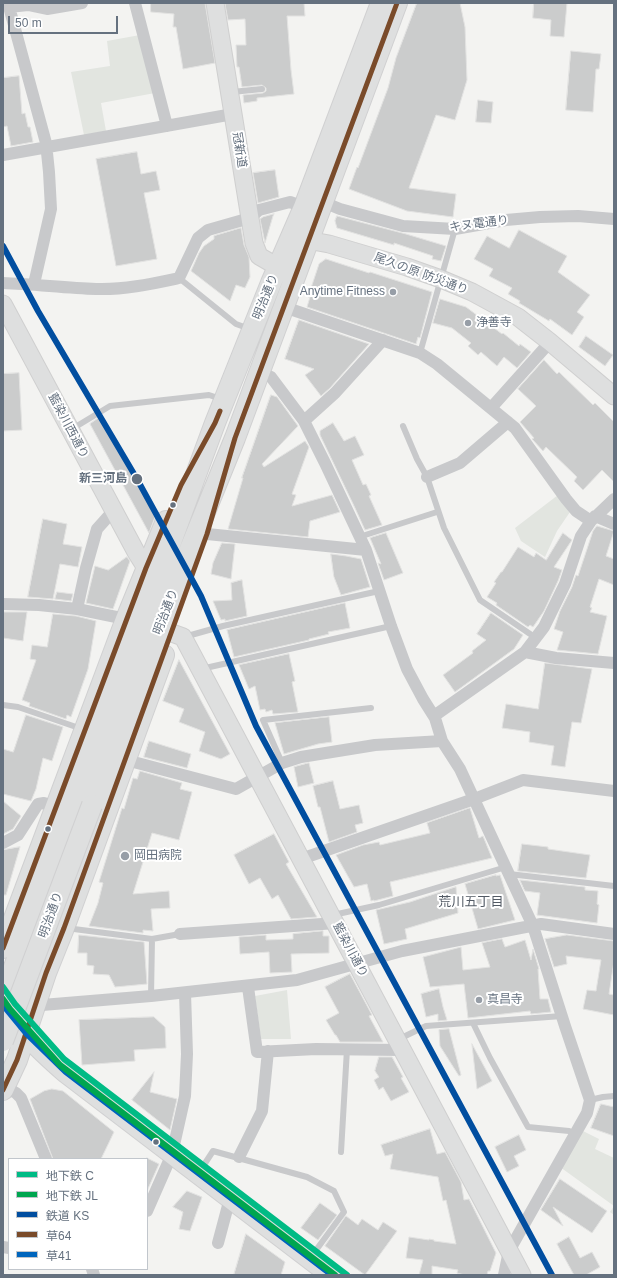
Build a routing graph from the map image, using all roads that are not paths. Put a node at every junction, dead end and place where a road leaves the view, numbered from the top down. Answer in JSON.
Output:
{"nodes":[{"id":1,"x":82,"y":3,"type":"edge"},
{"id":2,"x":135,"y":3,"type":"edge"},
{"id":3,"x":215,"y":3,"type":"edge"},
{"id":4,"x":381,"y":3,"type":"edge"},
{"id":5,"x":397,"y":3,"type":"edge"},
{"id":6,"x":8,"y":5,"type":"edge"},
{"id":7,"x":62,"y":5,"type":"edge"},
{"id":8,"x":262,"y":88,"type":"dead end"},
{"id":9,"x":230,"y":93,"type":"junction"},
{"id":10,"x":234,"y":114,"type":"junction"},
{"id":11,"x":168,"y":126,"type":"junction"},
{"id":12,"x":46,"y":147,"type":"junction"},
{"id":13,"x":3,"y":155,"type":"edge"},
{"id":14,"x":314,"y":204,"type":"junction"},
{"id":15,"x":250,"y":218,"type":"junction"},
{"id":16,"x":614,"y":219,"type":"edge"},
{"id":17,"x":456,"y":229,"type":"junction"},
{"id":18,"x":300,"y":239,"type":"junction"},
{"id":19,"x":278,"y":267,"type":"junction"},
{"id":20,"x":297,"y":273,"type":"junction"},
{"id":21,"x":178,"y":278,"type":"junction"},
{"id":22,"x":441,"y":279,"type":"junction"},
{"id":23,"x":3,"y":283,"type":"edge"},
{"id":24,"x":34,"y":284,"type":"junction"},
{"id":25,"x":3,"y":304,"type":"edge"},
{"id":26,"x":284,"y":307,"type":"junction"},
{"id":27,"x":252,"y":330,"type":"junction"},
{"id":28,"x":382,"y":340,"type":"junction"},
{"id":29,"x":550,"y":342,"type":"junction"},
{"id":30,"x":420,"y":353,"type":"junction"},
{"id":31,"x":259,"y":372,"type":"junction"},
{"id":32,"x":614,"y":396,"type":"edge"},
{"id":33,"x":224,"y":400,"type":"junction"},
{"id":34,"x":491,"y":408,"type":"junction"},
{"id":35,"x":304,"y":421,"type":"junction"},
{"id":36,"x":508,"y":422,"type":"junction"},
{"id":37,"x":215,"y":423,"type":"junction"},
{"id":38,"x":403,"y":426,"type":"dead end"},
{"id":39,"x":70,"y":430,"type":"junction"},
{"id":40,"x":235,"y":438,"type":"junction"},
{"id":41,"x":426,"y":477,"type":"junction"},
{"id":42,"x":614,"y":499,"type":"edge"},
{"id":43,"x":114,"y":510,"type":"junction"},
{"id":44,"x":438,"y":512,"type":"junction"},
{"id":45,"x":593,"y":518,"type":"junction"},
{"id":46,"x":614,"y":524,"type":"edge"},
{"id":47,"x":207,"y":534,"type":"junction"},
{"id":48,"x":359,"y":537,"type":"junction"},
{"id":49,"x":366,"y":550,"type":"junction"},
{"id":50,"x":146,"y":568,"type":"junction"},
{"id":51,"x":379,"y":591,"type":"junction"},
{"id":52,"x":3,"y":604,"type":"edge"},
{"id":53,"x":76,"y":609,"type":"junction"},
{"id":54,"x":126,"y":619,"type":"junction"},
{"id":55,"x":390,"y":626,"type":"junction"},
{"id":56,"x":177,"y":635,"type":"junction"},
{"id":57,"x":536,"y":638,"type":"junction"},
{"id":58,"x":525,"y":652,"type":"junction"},
{"id":59,"x":614,"y":663,"type":"edge"},
{"id":60,"x":200,"y":669,"type":"junction"},
{"id":61,"x":3,"y":705,"type":"edge"},
{"id":62,"x":371,"y":708,"type":"dead end"},
{"id":63,"x":434,"y":716,"type":"junction"},
{"id":64,"x":84,"y":730,"type":"junction"},
{"id":65,"x":442,"y":741,"type":"junction"},
{"id":66,"x":126,"y":760,"type":"junction"},
{"id":67,"x":282,"y":763,"type":"junction"},
{"id":68,"x":257,"y":776,"type":"junction"},
{"id":69,"x":614,"y":792,"type":"edge"},
{"id":70,"x":474,"y":799,"type":"junction"},
{"id":71,"x":84,"y":802,"type":"junction"},
{"id":72,"x":56,"y":806,"type":"junction"},
{"id":73,"x":3,"y":843,"type":"edge"},
{"id":74,"x":301,"y":859,"type":"junction"},
{"id":75,"x":508,"y":870,"type":"junction"},
{"id":76,"x":614,"y":886,"type":"edge"},
{"id":77,"x":334,"y":920,"type":"junction"},
{"id":78,"x":533,"y":926,"type":"junction"},
{"id":79,"x":64,"y":928,"type":"junction"},
{"id":80,"x":180,"y":934,"type":"joint"},
{"id":81,"x":614,"y":934,"type":"edge"},
{"id":82,"x":152,"y":939,"type":"junction"},
{"id":83,"x":3,"y":948,"type":"edge"},
{"id":84,"x":358,"y":964,"type":"junction"},
{"id":85,"x":248,"y":987,"type":"junction"},
{"id":86,"x":185,"y":992,"type":"junction"},
{"id":87,"x":152,"y":996,"type":"junction"},
{"id":88,"x":3,"y":998,"type":"edge"},
{"id":89,"x":3,"y":1006,"type":"edge"},
{"id":90,"x":35,"y":1006,"type":"junction"},
{"id":91,"x":562,"y":1016,"type":"junction"},
{"id":92,"x":473,"y":1023,"type":"junction"},
{"id":93,"x":26,"y":1034,"type":"junction"},
{"id":94,"x":3,"y":1041,"type":"edge"},
{"id":95,"x":400,"y":1045,"type":"junction"},
{"id":96,"x":347,"y":1049,"type":"junction"},
{"id":97,"x":268,"y":1051,"type":"junction"},
{"id":98,"x":4,"y":1089,"type":"edge"},
{"id":99,"x":614,"y":1096,"type":"edge"},
{"id":100,"x":590,"y":1100,"type":"junction"},
{"id":101,"x":575,"y":1134,"type":"junction"},
{"id":102,"x":341,"y":1152,"type":"dead end"},
{"id":103,"x":172,"y":1154,"type":"junction"},
{"id":104,"x":46,"y":1158,"type":"edge"},
{"id":105,"x":240,"y":1158,"type":"junction"},
{"id":106,"x":198,"y":1174,"type":"junction"},
{"id":107,"x":230,"y":1198,"type":"junction"},
{"id":108,"x":148,"y":1209,"type":"edge"},
{"id":109,"x":218,"y":1243,"type":"dead end"},
{"id":110,"x":509,"y":1251,"type":"junction"},
{"id":111,"x":310,"y":1259,"type":"junction"},
{"id":112,"x":331,"y":1275,"type":"edge"},
{"id":113,"x":504,"y":1275,"type":"edge"},
{"id":114,"x":522,"y":1275,"type":"edge"}],
"edges":[{"from":1,"to":7,"type":"street"},
{"from":2,"to":11,"type":"street"},
{"from":3,"to":9,"type":"street","name":"冠新道"},
{"from":4,"to":14,"type":"main road","name":"明治通り"},
{"from":5,"to":14,"type":"main road","name":"明治通り"},
{"from":6,"to":7,"type":"street"},
{"from":6,"to":12,"type":"street"},
{"from":8,"to":9,"type":"lane"},
{"from":9,"to":10,"type":"street","name":"冠新道"},
{"from":10,"to":11,"type":"street"},
{"from":10,"to":15,"type":"street","name":"冠新道"},
{"from":11,"to":12,"type":"street"},
{"from":12,"to":13,"type":"street"},
{"from":12,"to":24,"type":"street"},
{"from":14,"to":15,"type":"street","name":"キヌ電通り"},
{"from":14,"to":17,"type":"street","name":"キヌ電通り"},
{"from":14,"to":18,"type":"main road","name":"明治通り"},
{"from":15,"to":19,"type":"street","name":"冠新道"},
{"from":15,"to":21,"type":"street","name":"キヌ電通り"},
{"from":16,"to":17,"type":"street","name":"キヌ電通り"},
{"from":17,"to":22,"type":"lane"},
{"from":18,"to":19,"type":"main road","name":"明治通り"},
{"from":18,"to":20,"type":"main road","name":"明治通り"},
{"from":18,"to":22,"type":"street","name":"尾久の原 防災通り"},
{"from":19,"to":20,"type":"street","name":"冠新道"},
{"from":19,"to":27,"type":"main road","name":"明治通り"},
{"from":20,"to":26,"type":"main road","name":"明治通り"},
{"from":21,"to":24,"type":"street"},
{"from":21,"to":27,"type":"lane"},
{"from":22,"to":29,"type":"street","name":"尾久の原 防災通り"},
{"from":22,"to":30,"type":"lane"},
{"from":23,"to":24,"type":"street"},
{"from":25,"to":39,"type":"street","name":"藍染川西通り"},
{"from":26,"to":28,"type":"street"},
{"from":26,"to":31,"type":"main road","name":"明治通り"},
{"from":27,"to":33,"type":"main road","name":"明治通り"},
{"from":28,"to":30,"type":"street"},
{"from":28,"to":35,"type":"street"},
{"from":29,"to":32,"type":"street","name":"尾久の原 防災通り"},
{"from":29,"to":34,"type":"street"},
{"from":30,"to":34,"type":"street"},
{"from":31,"to":35,"type":"street"},
{"from":31,"to":40,"type":"main road","name":"明治通り"},
{"from":33,"to":37,"type":"main road","name":"明治通り"},
{"from":33,"to":39,"type":"lane"},
{"from":34,"to":36,"type":"street"},
{"from":35,"to":48,"type":"street"},
{"from":36,"to":41,"type":"street"},
{"from":36,"to":45,"type":"street"},
{"from":37,"to":50,"type":"main road"},
{"from":37,"to":71,"type":"main road","name":"明治通り"},
{"from":38,"to":41,"type":"lane"},
{"from":39,"to":43,"type":"street","name":"藍染川西通り"},
{"from":40,"to":47,"type":"main road"},
{"from":40,"to":71,"type":"main road","name":"明治通り"},
{"from":41,"to":44,"type":"lane"},
{"from":42,"to":45,"type":"street"},
{"from":43,"to":50,"type":"street","name":"藍染川西通り"},
{"from":43,"to":53,"type":"street"},
{"from":44,"to":48,"type":"lane"},
{"from":44,"to":57,"type":"lane"},
{"from":45,"to":46,"type":"street"},
{"from":45,"to":57,"type":"street"},
{"from":47,"to":49,"type":"street"},
{"from":47,"to":56,"type":"main road"},
{"from":48,"to":49,"type":"street"},
{"from":49,"to":51,"type":"street"},
{"from":50,"to":54,"type":"main road"},
{"from":51,"to":55,"type":"street"},
{"from":51,"to":56,"type":"lane"},
{"from":52,"to":53,"type":"street"},
{"from":53,"to":54,"type":"street"},
{"from":54,"to":64,"type":"main road"},
{"from":55,"to":60,"type":"lane"},
{"from":55,"to":63,"type":"street"},
{"from":56,"to":60,"type":"street","name":"藍染川通り"},
{"from":56,"to":66,"type":"main road"},
{"from":57,"to":58,"type":"street"},
{"from":58,"to":59,"type":"street"},
{"from":58,"to":63,"type":"street"},
{"from":60,"to":68,"type":"street","name":"藍染川通り"},
{"from":61,"to":64,"type":"lane"},
{"from":62,"to":67,"type":"lane"},
{"from":63,"to":65,"type":"street"},
{"from":64,"to":72,"type":"main road"},
{"from":65,"to":67,"type":"street"},
{"from":65,"to":70,"type":"street"},
{"from":66,"to":68,"type":"street"},
{"from":66,"to":79,"type":"main road"},
{"from":67,"to":68,"type":"street"},
{"from":68,"to":74,"type":"street","name":"藍染川通り"},
{"from":69,"to":70,"type":"street"},
{"from":70,"to":74,"type":"street"},
{"from":70,"to":75,"type":"street"},
{"from":71,"to":88,"type":"main road","name":"明治通り"},
{"from":71,"to":94,"type":"main road","name":"明治通り","bridge":true},
{"from":72,"to":73,"type":"street"},
{"from":72,"to":83,"type":"main road"},
{"from":74,"to":77,"type":"street","name":"藍染川通り"},
{"from":75,"to":76,"type":"lane"},
{"from":75,"to":77,"type":"lane"},
{"from":75,"to":78,"type":"street"},
{"from":77,"to":80,"type":"street"},
{"from":77,"to":84,"type":"street","name":"藍染川通り"},
{"from":78,"to":81,"type":"street"},
{"from":78,"to":84,"type":"street"},
{"from":78,"to":91,"type":"street"},
{"from":79,"to":82,"type":"lane"},
{"from":79,"to":90,"type":"main road"},
{"from":80,"to":82,"type":"lane"},
{"from":82,"to":87,"type":"lane"},
{"from":84,"to":85,"type":"street"},
{"from":84,"to":95,"type":"street","name":"藍染川通り"},
{"from":85,"to":86,"type":"street"},
{"from":85,"to":97,"type":"street"},
{"from":86,"to":87,"type":"street"},
{"from":86,"to":103,"type":"street"},
{"from":87,"to":90,"type":"street"},
{"from":88,"to":90,"type":"street"},
{"from":89,"to":93,"type":"main road"},
{"from":90,"to":93,"type":"main road"},
{"from":91,"to":92,"type":"lane"},
{"from":91,"to":100,"type":"street"},
{"from":92,"to":95,"type":"lane"},
{"from":92,"to":101,"type":"lane"},
{"from":93,"to":98,"type":"main road"},
{"from":93,"to":103,"type":"main road"},
{"from":95,"to":96,"type":"street"},
{"from":95,"to":110,"type":"street","name":"藍染川通り"},
{"from":96,"to":97,"type":"street"},
{"from":96,"to":102,"type":"lane"},
{"from":97,"to":105,"type":"street"},
{"from":98,"to":104,"type":"street"},
{"from":99,"to":100,"type":"lane"},
{"from":100,"to":101,"type":"street"},
{"from":101,"to":110,"type":"street"},
{"from":103,"to":106,"type":"main road"},
{"from":103,"to":108,"type":"street"},
{"from":105,"to":106,"type":"lane"},
{"from":105,"to":111,"type":"lane"},
{"from":106,"to":107,"type":"main road"},
{"from":107,"to":109,"type":"street"},
{"from":107,"to":111,"type":"main road"},
{"from":110,"to":113,"type":"street"},
{"from":110,"to":114,"type":"street","name":"藍染川通り"},
{"from":111,"to":112,"type":"main road"}]}
